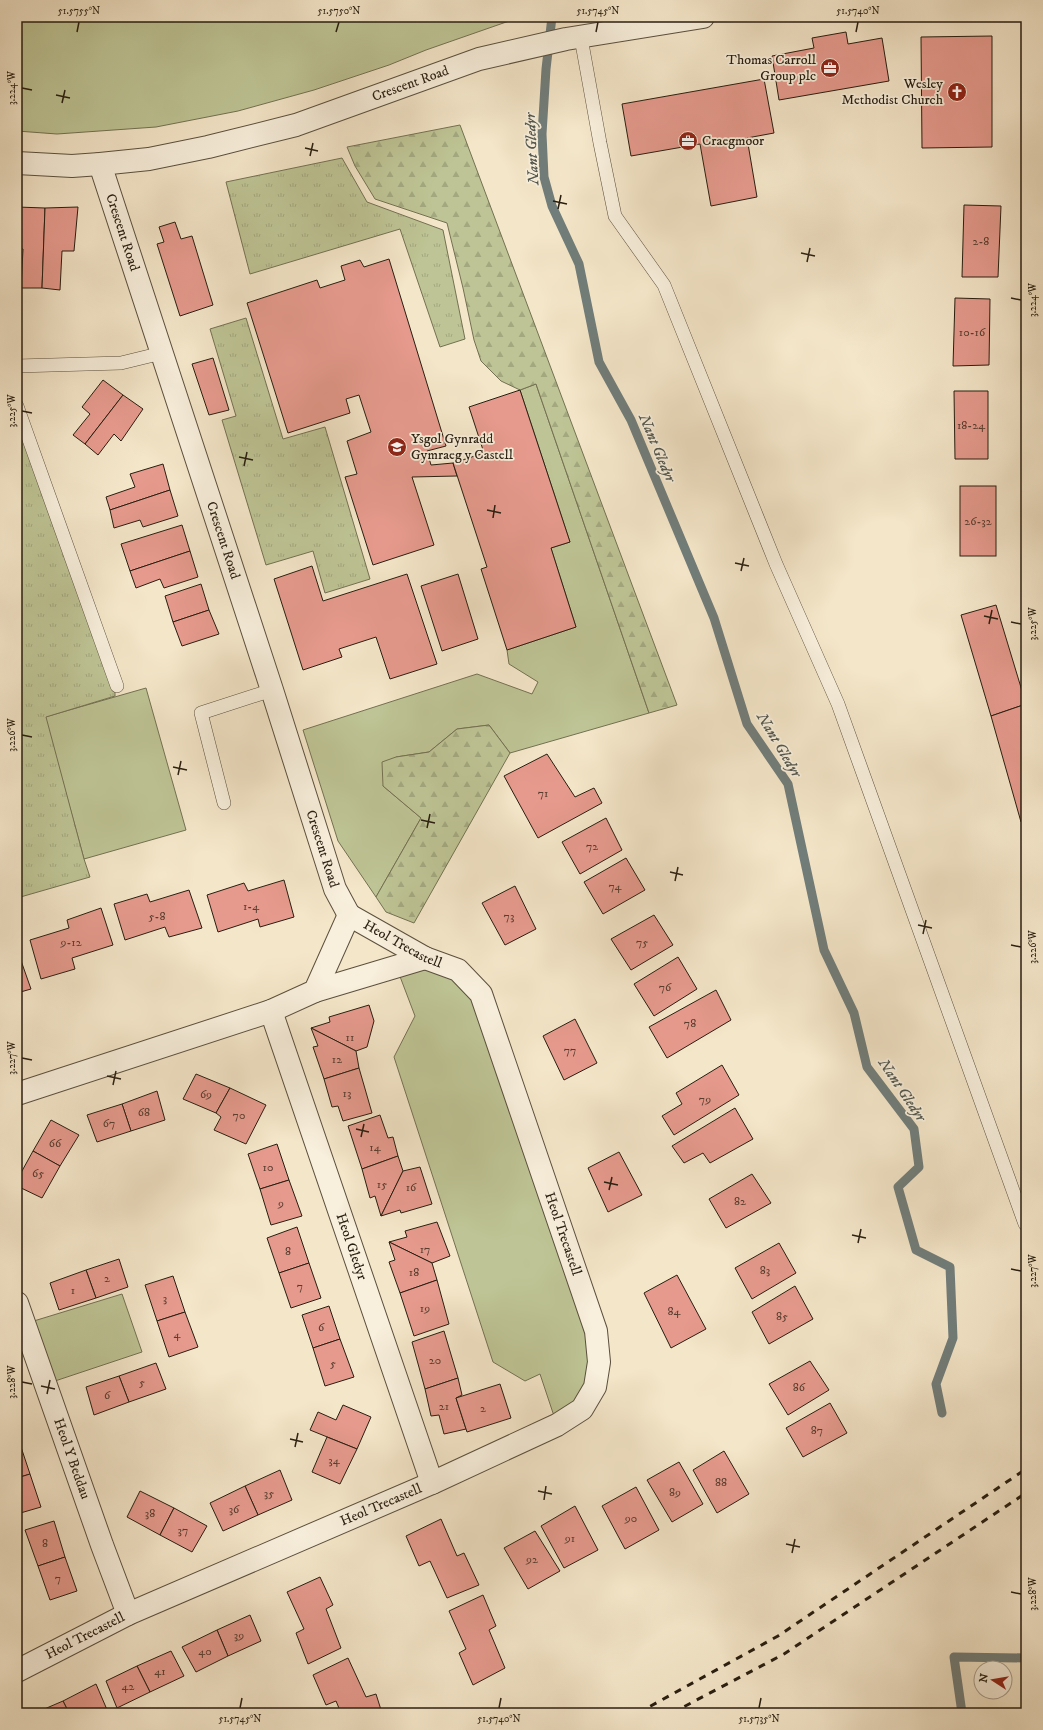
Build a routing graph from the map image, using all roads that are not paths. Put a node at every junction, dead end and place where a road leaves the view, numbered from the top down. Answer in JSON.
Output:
{"nodes":[{"id":1,"x":703,"y":17,"type":"edge"},
{"id":2,"x":574,"y":38,"type":"junction"},
{"id":3,"x":17,"y":163,"type":"edge"},
{"id":4,"x":100,"y":164,"type":"junction"},
{"id":5,"x":162,"y":353,"type":"junction"},
{"id":6,"x":17,"y":366,"type":"edge"},
{"id":7,"x":17,"y":406,"type":"edge"},
{"id":8,"x":117,"y":686,"type":"dead end"},
{"id":9,"x":272,"y":690,"type":"junction"},
{"id":10,"x":224,"y":803,"type":"dead end"},
{"id":11,"x":349,"y":915,"type":"junction"},
{"id":12,"x":425,"y":958,"type":"junction"},
{"id":13,"x":315,"y":991,"type":"junction"},
{"id":14,"x":271,"y":1011,"type":"junction"},
{"id":15,"x":17,"y":1094,"type":"edge"},
{"id":16,"x":1025,"y":1224,"type":"edge"},
{"id":17,"x":17,"y":1303,"type":"edge"},
{"id":18,"x":432,"y":1483,"type":"junction"},
{"id":19,"x":128,"y":1614,"type":"junction"},
{"id":20,"x":17,"y":1671,"type":"edge"}],
"edges":[{"from":1,"to":2,"type":"street","name":"Crescent Road"},
{"from":2,"to":4,"type":"street","name":"Crescent Road"},
{"from":2,"to":16,"type":"lane"},
{"from":3,"to":4,"type":"street","name":"Crescent Road"},
{"from":4,"to":5,"type":"street","name":"Crescent Road"},
{"from":5,"to":6,"type":"lane"},
{"from":5,"to":9,"type":"street","name":"Crescent Road"},
{"from":7,"to":8,"type":"lane"},
{"from":9,"to":10,"type":"lane"},
{"from":9,"to":11,"type":"street","name":"Crescent Road"},
{"from":11,"to":12,"type":"street","name":"Heol Trecastell"},
{"from":11,"to":13,"type":"street","name":"Heol Trecastell"},
{"from":12,"to":13,"type":"street"},
{"from":12,"to":18,"type":"street","name":"Heol Trecastell"},
{"from":13,"to":14,"type":"street"},
{"from":14,"to":15,"type":"street"},
{"from":14,"to":18,"type":"street","name":"Heol Gledyr"},
{"from":17,"to":19,"type":"street","name":"Heol Y Beddau"},
{"from":18,"to":19,"type":"street","name":"Heol Trecastell"},
{"from":19,"to":20,"type":"street","name":"Heol Trecastell"}]}
